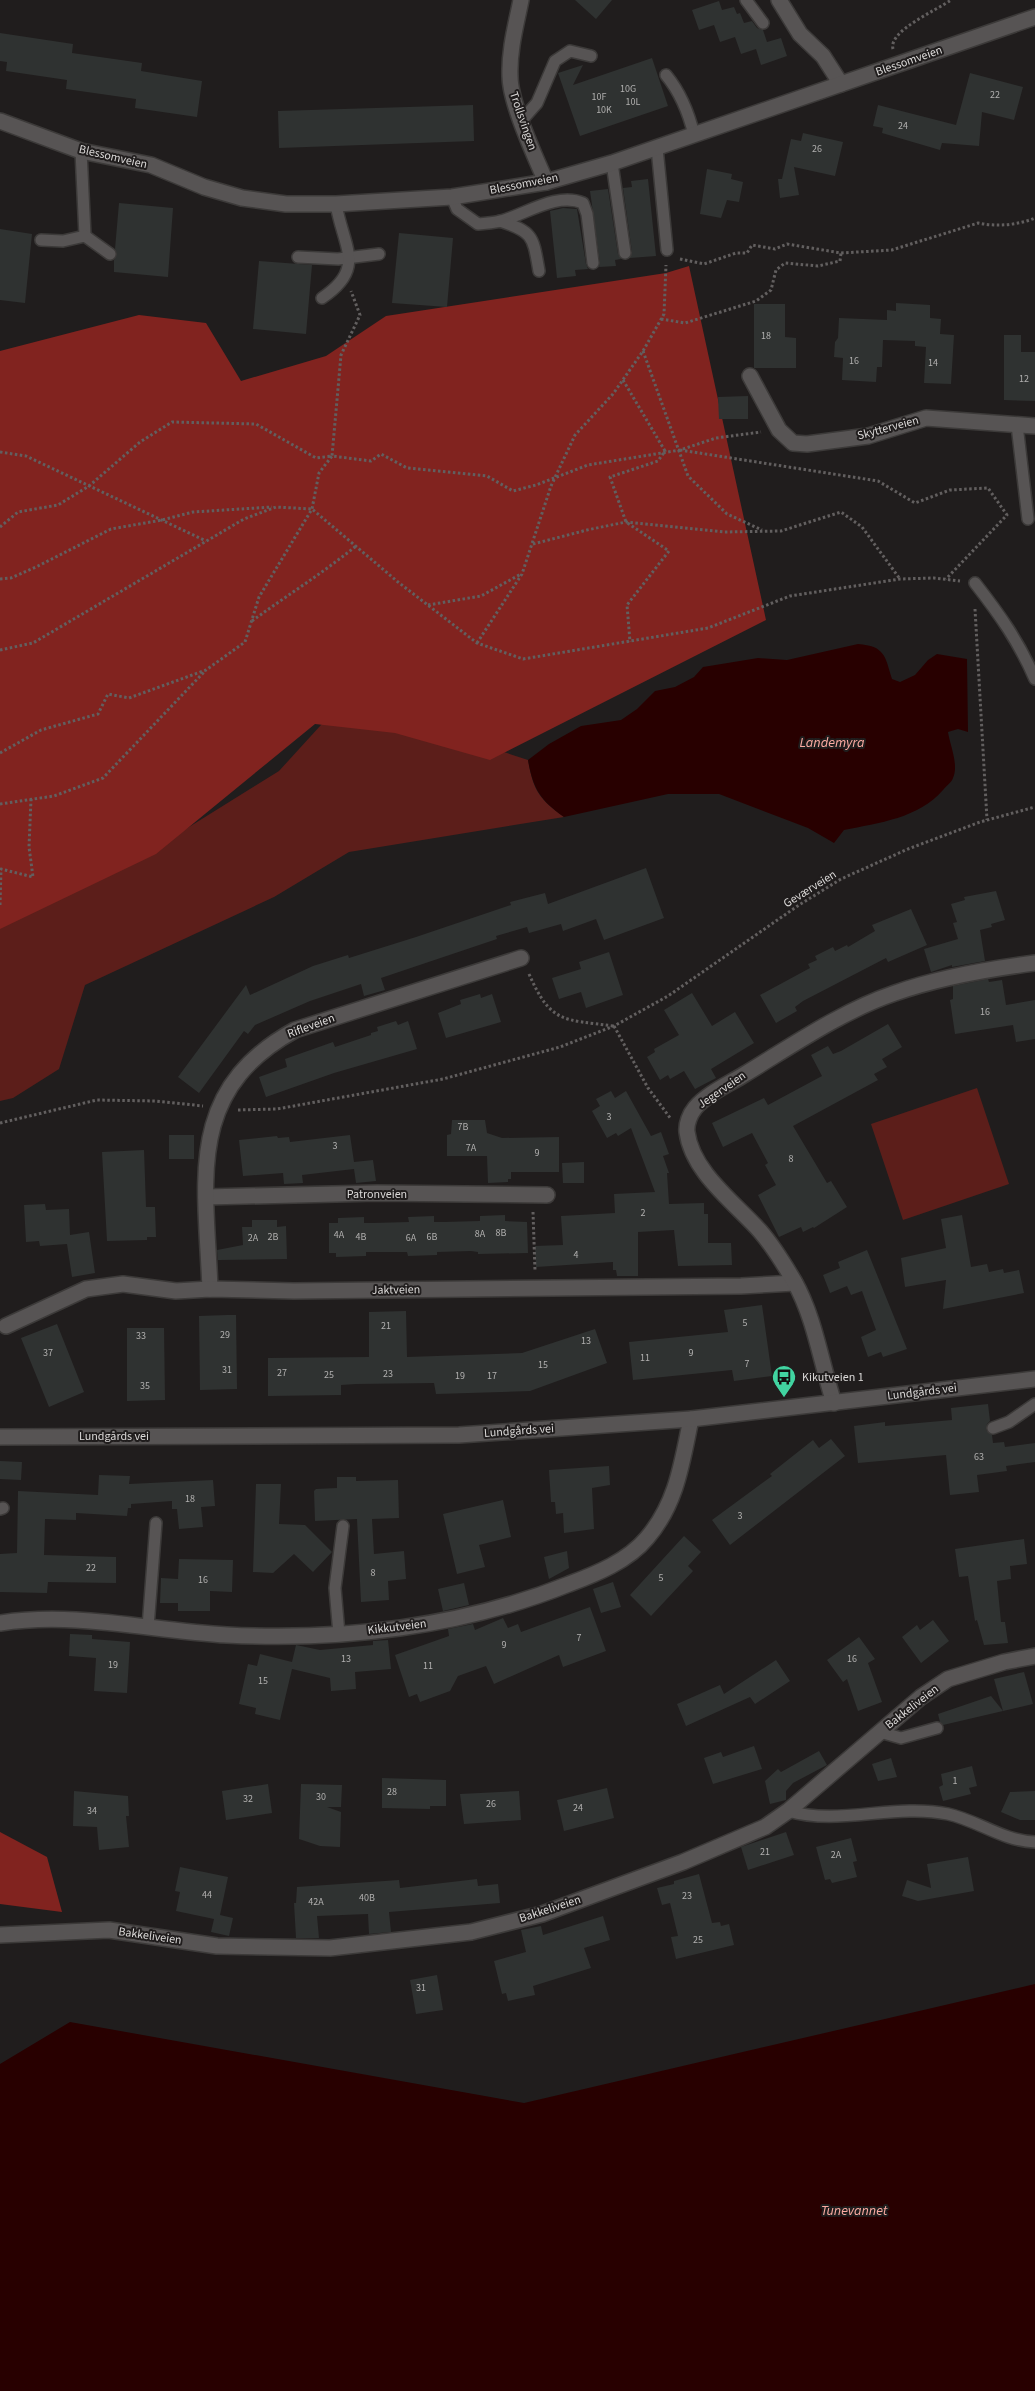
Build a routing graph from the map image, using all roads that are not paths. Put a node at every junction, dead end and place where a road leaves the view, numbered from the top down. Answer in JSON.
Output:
{"nodes":[{"id":1,"x":522,"y":0,"type":"edge"},
{"id":2,"x":746,"y":0,"type":"edge"},
{"id":3,"x":779,"y":0,"type":"edge"},
{"id":4,"x":1035,"y":17,"type":"edge"},
{"id":5,"x":763,"y":23,"type":"dead end"},
{"id":6,"x":591,"y":56,"type":"dead end"},
{"id":7,"x":666,"y":75,"type":"dead end"},
{"id":8,"x":841,"y":84,"type":"junction"},
{"id":9,"x":522,"y":120,"type":"junction"},
{"id":10,"x":0,"y":121,"type":"edge"},
{"id":11,"x":694,"y":135,"type":"junction"},
{"id":12,"x":657,"y":148,"type":"junction"},
{"id":13,"x":81,"y":151,"type":"junction"},
{"id":14,"x":612,"y":163,"type":"junction"},
{"id":15,"x":546,"y":182,"type":"junction"},
{"id":16,"x":452,"y":197,"type":"junction"},
{"id":17,"x":336,"y":204,"type":"junction"},
{"id":18,"x":500,"y":221,"type":"junction"},
{"id":19,"x":85,"y":236,"type":"junction"},
{"id":20,"x":41,"y":240,"type":"dead end"},
{"id":21,"x":667,"y":250,"type":"road end"},
{"id":22,"x":625,"y":253,"type":"dead end"},
{"id":23,"x":110,"y":254,"type":"dead end"},
{"id":24,"x":379,"y":254,"type":"dead end"},
{"id":25,"x":298,"y":257,"type":"dead end"},
{"id":26,"x":350,"y":258,"type":"junction"},
{"id":27,"x":593,"y":263,"type":"dead end"},
{"id":28,"x":539,"y":271,"type":"dead end"},
{"id":29,"x":322,"y":298,"type":"dead end"},
{"id":30,"x":750,"y":376,"type":"dead end"},
{"id":31,"x":1017,"y":425,"type":"junction"},
{"id":32,"x":1035,"y":426,"type":"edge"},
{"id":33,"x":1028,"y":519,"type":"dead end"},
{"id":34,"x":975,"y":584,"type":"road end"},
{"id":35,"x":1035,"y":679,"type":"edge"},
{"id":36,"x":521,"y":958,"type":"road end"},
{"id":37,"x":1035,"y":963,"type":"edge"},
{"id":38,"x":539,"y":1195,"type":"road end"},
{"id":39,"x":206,"y":1197,"type":"junction"},
{"id":40,"x":795,"y":1283,"type":"junction"},
{"id":41,"x":210,"y":1289,"type":"junction"},
{"id":42,"x":6,"y":1326,"type":"dead end"},
{"id":43,"x":1035,"y":1379,"type":"edge"},
{"id":44,"x":834,"y":1403,"type":"junction"},
{"id":45,"x":1035,"y":1404,"type":"edge"},
{"id":46,"x":691,"y":1419,"type":"junction"},
{"id":47,"x":993,"y":1428,"type":"dead end"},
{"id":48,"x":0,"y":1437,"type":"edge"},
{"id":49,"x":156,"y":1523,"type":"dead end"},
{"id":50,"x":342,"y":1526,"type":"dead end"},
{"id":51,"x":0,"y":1623,"type":"edge"},
{"id":52,"x":148,"y":1627,"type":"junction"},
{"id":53,"x":339,"y":1634,"type":"junction"},
{"id":54,"x":1035,"y":1656,"type":"edge"},
{"id":55,"x":936,"y":1728,"type":"dead end"},
{"id":56,"x":880,"y":1732,"type":"junction"},
{"id":57,"x":788,"y":1811,"type":"junction"},
{"id":58,"x":1035,"y":1842,"type":"edge"},
{"id":59,"x":0,"y":1935,"type":"edge"}],
"edges":[{"from":1,"to":9,"type":"street","name":"Trollsvingen"},
{"from":2,"to":5,"type":"lane"},
{"from":3,"to":8,"type":"street"},
{"from":4,"to":8,"type":"street","name":"Blessomveien"},
{"from":6,"to":9,"type":"lane"},
{"from":7,"to":11,"type":"lane"},
{"from":8,"to":11,"type":"street","name":"Blessomveien"},
{"from":9,"to":15,"type":"street","name":"Trollsvingen"},
{"from":10,"to":13,"type":"street","name":"Blessomveien"},
{"from":11,"to":12,"type":"street","name":"Blessomveien"},
{"from":12,"to":14,"type":"street","name":"Blessomveien"},
{"from":12,"to":21,"type":"lane"},
{"from":13,"to":17,"type":"street","name":"Blessomveien"},
{"from":13,"to":19,"type":"lane"},
{"from":14,"to":15,"type":"street","name":"Blessomveien"},
{"from":14,"to":22,"type":"lane"},
{"from":15,"to":16,"type":"street","name":"Blessomveien"},
{"from":16,"to":17,"type":"street","name":"Blessomveien"},
{"from":16,"to":18,"type":"lane"},
{"from":17,"to":26,"type":"lane"},
{"from":18,"to":27,"type":"lane"},
{"from":18,"to":28,"type":"lane"},
{"from":19,"to":20,"type":"lane"},
{"from":19,"to":23,"type":"lane"},
{"from":24,"to":26,"type":"lane"},
{"from":25,"to":26,"type":"lane"},
{"from":26,"to":29,"type":"lane"},
{"from":30,"to":31,"type":"street","name":"Skytterveien"},
{"from":31,"to":32,"type":"street","name":"Skytterveien"},
{"from":31,"to":33,"type":"lane"},
{"from":34,"to":35,"type":"lane"},
{"from":36,"to":39,"type":"street","name":"Rifleveien"},
{"from":37,"to":40,"type":"street","name":"Jegerveien"},
{"from":38,"to":39,"type":"street","name":"Patronveien"},
{"from":39,"to":41,"type":"street","name":"Rifleveien"},
{"from":40,"to":41,"type":"street","name":"Jaktveien"},
{"from":40,"to":44,"type":"street"},
{"from":41,"to":42,"type":"street","name":"Jaktveien"},
{"from":43,"to":44,"type":"street","name":"Lundgårds vei"},
{"from":44,"to":46,"type":"street","name":"Lundgårds vei"},
{"from":45,"to":47,"type":"lane"},
{"from":46,"to":48,"type":"street","name":"Lundgårds vei"},
{"from":46,"to":53,"type":"street","name":"Kikkutveien"},
{"from":49,"to":52,"type":"lane"},
{"from":50,"to":53,"type":"lane"},
{"from":51,"to":52,"type":"street","name":"Kikkutveien"},
{"from":52,"to":53,"type":"street","name":"Kikkutveien"},
{"from":54,"to":56,"type":"street","name":"Bakkeliveien"},
{"from":55,"to":56,"type":"lane"},
{"from":56,"to":57,"type":"street","name":"Bakkeliveien"},
{"from":57,"to":58,"type":"lane"},
{"from":57,"to":59,"type":"street","name":"Bakkeliveien"}]}
